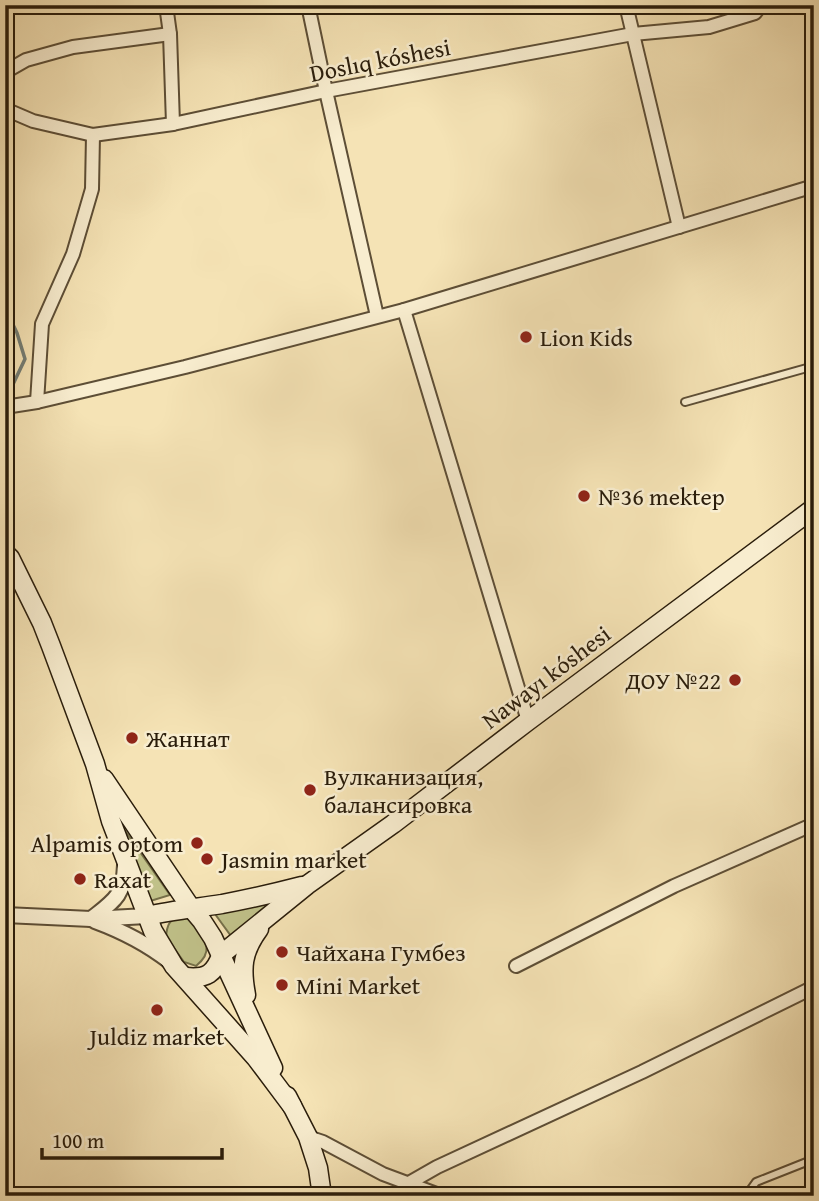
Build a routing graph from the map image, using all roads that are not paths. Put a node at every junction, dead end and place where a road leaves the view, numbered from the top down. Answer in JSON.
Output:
{"nodes":[{"id":1,"x":166,"y":5,"type":"edge"},
{"id":2,"x":308,"y":5,"type":"edge"},
{"id":3,"x":626,"y":5,"type":"edge"},
{"id":4,"x":761,"y":5,"type":"edge"},
{"id":5,"x":170,"y":34,"type":"junction"},
{"id":6,"x":633,"y":34,"type":"junction"},
{"id":7,"x":5,"y":72,"type":"edge"},
{"id":8,"x":326,"y":91,"type":"junction"},
{"id":9,"x":5,"y":109,"type":"edge"},
{"id":10,"x":173,"y":124,"type":"junction"},
{"id":11,"x":93,"y":135,"type":"junction"},
{"id":12,"x":814,"y":187,"type":"edge"},
{"id":13,"x":679,"y":227,"type":"junction"},
{"id":14,"x":404,"y":310,"type":"junction"},
{"id":15,"x":377,"y":316,"type":"junction"},
{"id":16,"x":814,"y":366,"type":"edge"},
{"id":17,"x":37,"y":402,"type":"junction"},
{"id":18,"x":685,"y":402,"type":"dead end"},
{"id":19,"x":5,"y":407,"type":"edge"},
{"id":20,"x":814,"y":508,"type":"edge"},
{"id":21,"x":5,"y":553,"type":"edge"},
{"id":22,"x":528,"y":721,"type":"junction"},
{"id":23,"x":95,"y":764,"type":"junction"},
{"id":24,"x":814,"y":824,"type":"edge"},
{"id":25,"x":126,"y":859,"type":"junction"},
{"id":26,"x":307,"y":885,"type":"junction"},
{"id":27,"x":191,"y":908,"type":"junction"},
{"id":28,"x":5,"y":915,"type":"edge"},
{"id":29,"x":268,"y":915,"type":"junction"},
{"id":30,"x":147,"y":916,"type":"junction"},
{"id":31,"x":90,"y":919,"type":"junction"},
{"id":32,"x":222,"y":954,"type":"junction"},
{"id":33,"x":516,"y":966,"type":"dead end"},
{"id":34,"x":180,"y":971,"type":"junction"},
{"id":35,"x":814,"y":987,"type":"edge"},
{"id":36,"x":250,"y":1019,"type":"junction"},
{"id":37,"x":292,"y":1106,"type":"junction"},
{"id":38,"x":307,"y":1137,"type":"junction"},
{"id":39,"x":814,"y":1159,"type":"edge"},
{"id":40,"x":409,"y":1182,"type":"junction"},
{"id":41,"x":322,"y":1196,"type":"edge"},
{"id":42,"x":442,"y":1196,"type":"edge"},
{"id":43,"x":746,"y":1196,"type":"edge"}],
"edges":[{"from":1,"to":5,"type":"street"},
{"from":2,"to":8,"type":"street"},
{"from":3,"to":6,"type":"street"},
{"from":4,"to":6,"type":"street","name":"Doslıq kóshesi"},
{"from":5,"to":7,"type":"street"},
{"from":5,"to":10,"type":"street"},
{"from":6,"to":8,"type":"street","name":"Doslıq kóshesi"},
{"from":6,"to":13,"type":"street"},
{"from":8,"to":10,"type":"street","name":"Doslıq kóshesi"},
{"from":8,"to":15,"type":"street"},
{"from":9,"to":11,"type":"street","name":"Doslıq kóshesi"},
{"from":10,"to":11,"type":"street","name":"Doslıq kóshesi"},
{"from":11,"to":17,"type":"street"},
{"from":12,"to":13,"type":"street"},
{"from":13,"to":14,"type":"street"},
{"from":14,"to":15,"type":"street"},
{"from":14,"to":22,"type":"street"},
{"from":15,"to":17,"type":"street"},
{"from":16,"to":18,"type":"lane"},
{"from":17,"to":19,"type":"street"},
{"from":20,"to":22,"type":"main road","name":"Nawayı kóshesi"},
{"from":21,"to":23,"type":"main road"},
{"from":22,"to":26,"type":"main road","name":"Nawayı kóshesi"},
{"from":23,"to":25,"type":"main road"},
{"from":23,"to":27,"type":"main road"},
{"from":24,"to":33,"type":"street"},
{"from":25,"to":30,"type":"main road"},
{"from":25,"to":31,"type":"street"},
{"from":26,"to":27,"type":"main road"},
{"from":26,"to":29,"type":"main road","name":"Nawayı kóshesi"},
{"from":27,"to":30,"type":"main road"},
{"from":27,"to":32,"type":"main road"},
{"from":28,"to":31,"type":"street"},
{"from":29,"to":32,"type":"main road","name":"Nawayı kóshesi"},
{"from":29,"to":36,"type":"main road"},
{"from":30,"to":31,"type":"street"},
{"from":30,"to":34,"type":"main road"},
{"from":31,"to":34,"type":"street"},
{"from":32,"to":34,"type":"main road","name":"Nawayı kóshesi"},
{"from":32,"to":36,"type":"main road"},
{"from":34,"to":37,"type":"main road"},
{"from":35,"to":40,"type":"street"},
{"from":36,"to":37,"type":"main road"},
{"from":37,"to":38,"type":"main road"},
{"from":38,"to":40,"type":"street"},
{"from":38,"to":41,"type":"main road"},
{"from":39,"to":43,"type":"lane"},
{"from":40,"to":42,"type":"street"}]}
